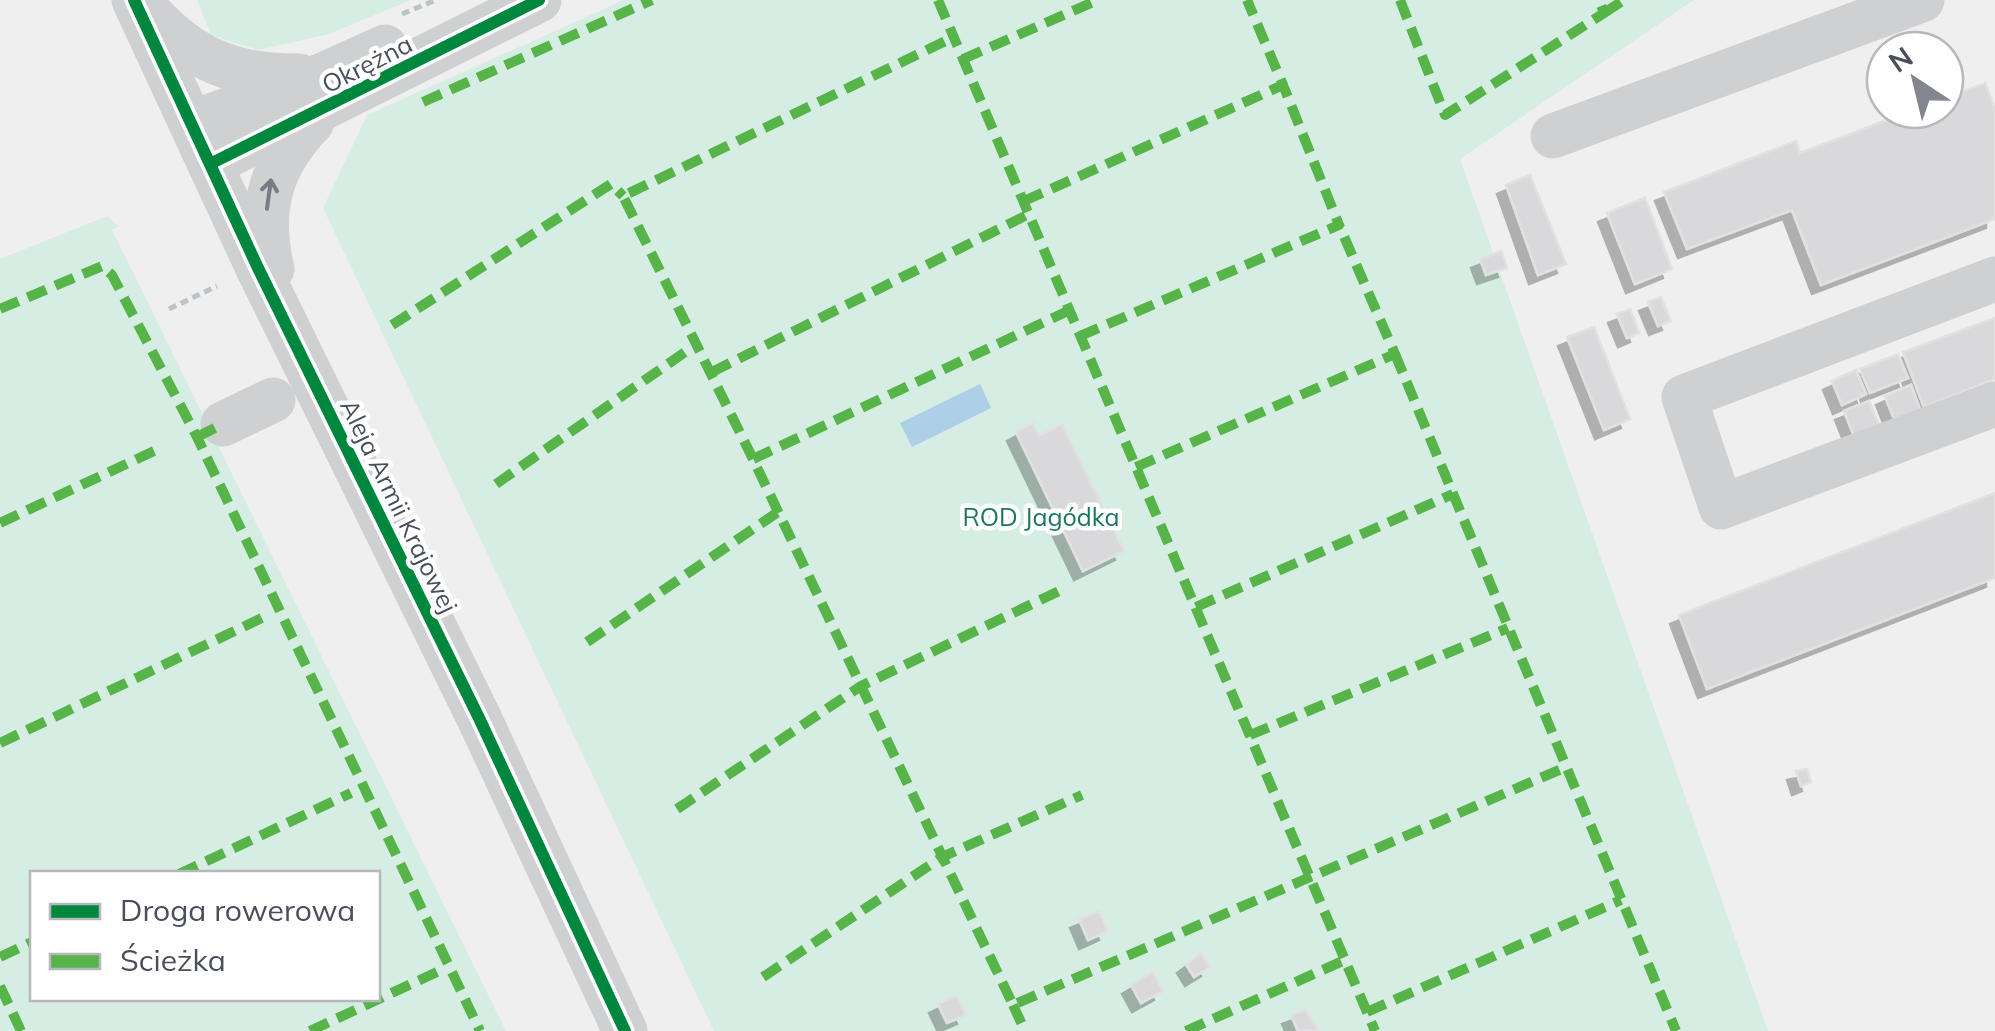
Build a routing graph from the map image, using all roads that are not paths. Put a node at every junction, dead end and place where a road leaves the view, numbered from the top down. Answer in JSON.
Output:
{"nodes":[{"id":1,"x":136,"y":0,"type":"edge"},
{"id":2,"x":506,"y":0,"type":"edge"},
{"id":3,"x":539,"y":0,"type":"edge"},
{"id":4,"x":1922,"y":0,"type":"edge"},
{"id":5,"x":322,"y":94,"type":"junction"},
{"id":6,"x":1552,"y":136,"type":"dead end"},
{"id":7,"x":202,"y":144,"type":"junction"},
{"id":8,"x":1995,"y":280,"type":"edge"},
{"id":9,"x":284,"y":324,"type":"junction"},
{"id":10,"x":273,"y":400,"type":"dead end"},
{"id":11,"x":1995,"y":404,"type":"edge"},
{"id":12,"x":223,"y":424,"type":"dead end"},
{"id":13,"x":625,"y":1031,"type":"edge"}],
"edges":[{"from":1,"to":5,"type":"street"},
{"from":1,"to":7,"type":"street","name":"Aleja Armii Krajowej"},
{"from":2,"to":5,"type":"street","name":"Okrężna"},
{"from":3,"to":5,"type":"street","name":"Okrężna"},
{"from":4,"to":6,"type":"street"},
{"from":5,"to":7,"type":"street","name":"Okrężna"},
{"from":9,"to":5,"type":"street","one_way":true},
{"from":7,"to":9,"type":"street","name":"Aleja Armii Krajowej"},
{"from":8,"to":11,"type":"street"},
{"from":9,"to":13,"type":"street","name":"Aleja Armii Krajowej"},
{"from":10,"to":12,"type":"street"}]}
